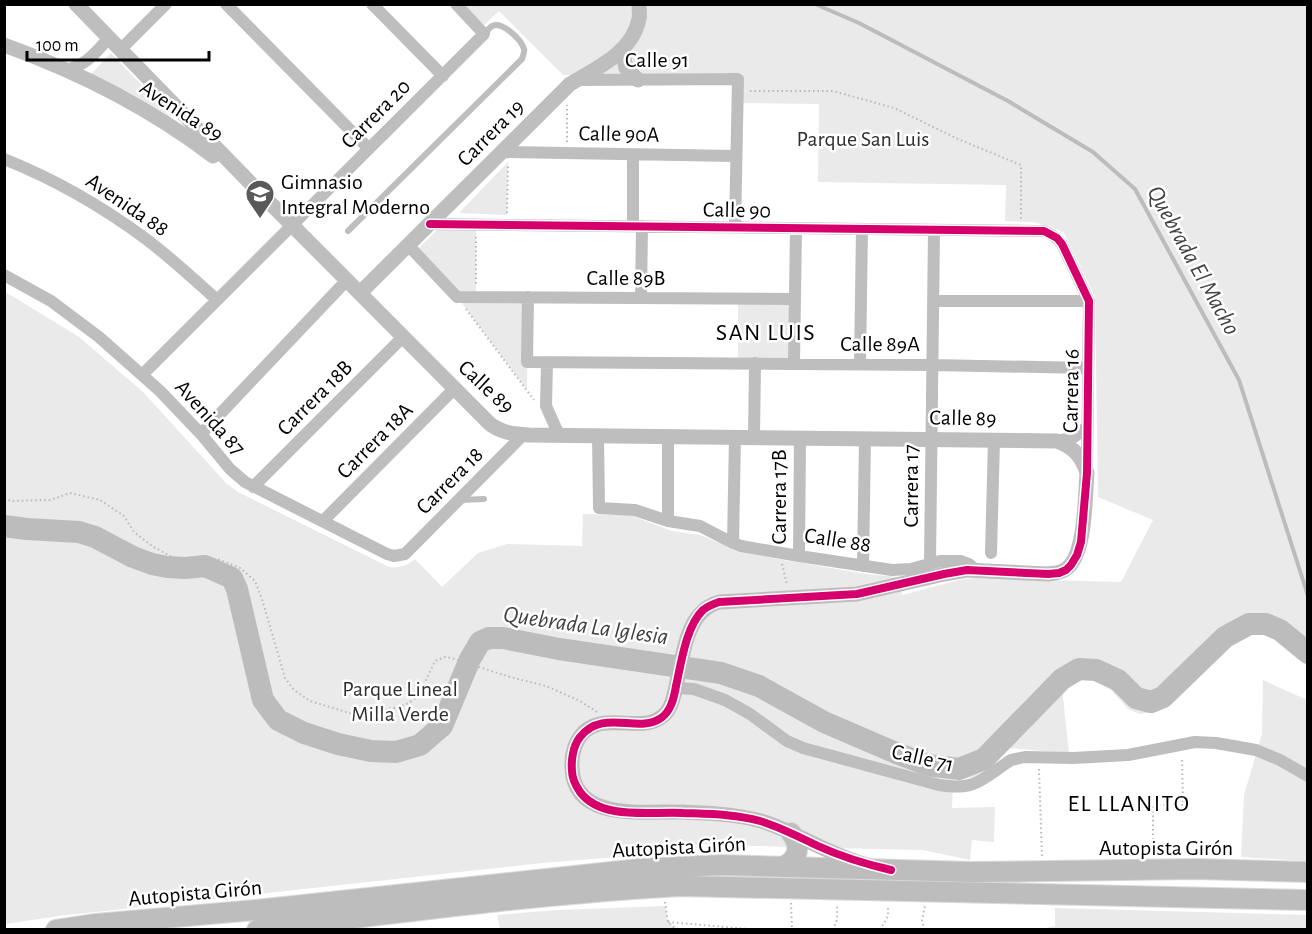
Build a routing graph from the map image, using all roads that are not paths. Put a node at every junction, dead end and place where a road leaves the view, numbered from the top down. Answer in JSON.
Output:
{"nodes":[{"id":1,"x":76,"y":4,"type":"edge"},
{"id":2,"x":166,"y":4,"type":"edge"},
{"id":3,"x":226,"y":4,"type":"edge"},
{"id":4,"x":372,"y":4,"type":"edge"},
{"id":5,"x":456,"y":4,"type":"edge"},
{"id":6,"x":639,"y":4,"type":"edge"},
{"id":7,"x":484,"y":34,"type":"junction"},
{"id":8,"x":109,"y":38,"type":"junction"},
{"id":9,"x":4,"y":45,"type":"edge"},
{"id":10,"x":120,"y":50,"type":"junction"},
{"id":11,"x":622,"y":50,"type":"junction"},
{"id":12,"x":66,"y":69,"type":"junction"},
{"id":13,"x":442,"y":75,"type":"junction"},
{"id":14,"x":638,"y":80,"type":"junction"},
{"id":15,"x":572,"y":84,"type":"junction"},
{"id":16,"x":369,"y":149,"type":"junction"},
{"id":17,"x":505,"y":152,"type":"junction"},
{"id":18,"x":633,"y":154,"type":"junction"},
{"id":19,"x":736,"y":156,"type":"junction"},
{"id":20,"x":4,"y":159,"type":"edge"},
{"id":21,"x":262,"y":195,"type":"junction"},
{"id":22,"x":430,"y":224,"type":"junction"},
{"id":23,"x":292,"y":225,"type":"junction"},
{"id":24,"x":637,"y":226,"type":"junction"},
{"id":25,"x":735,"y":227,"type":"junction"},
{"id":26,"x":796,"y":228,"type":"junction"},
{"id":27,"x":862,"y":229,"type":"junction"},
{"id":28,"x":934,"y":230,"type":"junction"},
{"id":29,"x":348,"y":231,"type":"dead end"},
{"id":30,"x":1044,"y":231,"type":"joint"},
{"id":31,"x":408,"y":245,"type":"junction"},
{"id":32,"x":4,"y":275,"type":"edge"},
{"id":33,"x":347,"y":280,"type":"junction"},
{"id":34,"x":360,"y":293,"type":"junction"},
{"id":35,"x":528,"y":297,"type":"junction"},
{"id":36,"x":641,"y":298,"type":"junction"},
{"id":37,"x":795,"y":298,"type":"junction"},
{"id":38,"x":217,"y":300,"type":"junction"},
{"id":39,"x":933,"y":301,"type":"junction"},
{"id":40,"x":1089,"y":301,"type":"junction"},
{"id":41,"x":404,"y":336,"type":"junction"},
{"id":42,"x":546,"y":362,"type":"junction"},
{"id":43,"x":755,"y":363,"type":"junction"},
{"id":44,"x":794,"y":364,"type":"junction"},
{"id":45,"x":860,"y":364,"type":"junction"},
{"id":46,"x":932,"y":364,"type":"junction"},
{"id":47,"x":1088,"y":368,"type":"junction"},
{"id":48,"x":142,"y":375,"type":"junction"},
{"id":49,"x":455,"y":388,"type":"junction"},
{"id":50,"x":1087,"y":427,"type":"junction"},
{"id":51,"x":201,"y":434,"type":"junction"},
{"id":52,"x":523,"y":435,"type":"junction"},
{"id":53,"x":559,"y":435,"type":"junction"},
{"id":54,"x":598,"y":436,"type":"junction"},
{"id":55,"x":668,"y":436,"type":"junction"},
{"id":56,"x":735,"y":437,"type":"junction"},
{"id":57,"x":754,"y":437,"type":"junction"},
{"id":58,"x":800,"y":438,"type":"junction"},
{"id":59,"x":865,"y":439,"type":"junction"},
{"id":60,"x":931,"y":440,"type":"junction"},
{"id":61,"x":994,"y":440,"type":"junction"},
{"id":62,"x":1057,"y":441,"type":"junction"},
{"id":63,"x":1087,"y":472,"type":"junction"},
{"id":64,"x":253,"y":486,"type":"junction"},
{"id":65,"x":459,"y":500,"type":"junction"},
{"id":66,"x":484,"y":500,"type":"dead end"},
{"id":67,"x":323,"y":521,"type":"junction"},
{"id":68,"x":668,"y":521,"type":"junction"},
{"id":69,"x":734,"y":543,"type":"junction"},
{"id":70,"x":992,"y":553,"type":"dead end"},
{"id":71,"x":405,"y":554,"type":"joint"},
{"id":72,"x":799,"y":556,"type":"junction"},
{"id":73,"x":930,"y":563,"type":"junction"},
{"id":74,"x":1071,"y":565,"type":"joint"},
{"id":75,"x":863,"y":566,"type":"junction"},
{"id":76,"x":976,"y":570,"type":"junction"},
{"id":77,"x":677,"y":682,"type":"junction"},
{"id":78,"x":1308,"y":776,"type":"edge"},
{"id":79,"x":791,"y":833,"type":"junction"},
{"id":80,"x":783,"y":867,"type":"junction"},
{"id":81,"x":830,"y":869,"type":"junction"},
{"id":82,"x":891,"y":870,"type":"junction"},
{"id":83,"x":1308,"y":872,"type":"edge"},
{"id":84,"x":844,"y":890,"type":"junction"},
{"id":85,"x":1308,"y":900,"type":"edge"},
{"id":86,"x":56,"y":930,"type":"edge"},
{"id":87,"x":257,"y":930,"type":"edge"}],
"edges":[{"from":1,"to":8,"type":"street","name":"Calle 89"},
{"from":2,"to":10,"type":"street"},
{"from":3,"to":16,"type":"street"},
{"from":4,"to":13,"type":"street"},
{"from":5,"to":7,"type":"street"},
{"from":6,"to":11,"type":"street"},
{"from":7,"to":13,"type":"street","name":"Carrera 20"},
{"from":7,"to":29,"type":"lane"},
{"from":8,"to":10,"type":"street","name":"Calle 89"},
{"from":8,"to":12,"type":"street"},
{"from":9,"to":12,"type":"street","name":"Avenida 89"},
{"from":10,"to":21,"type":"street","name":"Calle 89"},
{"from":11,"to":14,"type":"street"},
{"from":11,"to":15,"type":"street","name":"Carrera 19"},
{"from":12,"to":21,"type":"street","name":"Avenida 89"},
{"from":13,"to":16,"type":"street","name":"Carrera 20"},
{"from":14,"to":15,"type":"street","name":"Calle 91"},
{"from":14,"to":19,"type":"street","name":"Calle 91"},
{"from":15,"to":17,"type":"street","name":"Carrera 19"},
{"from":16,"to":23,"type":"street","name":"Carrera 20"},
{"from":17,"to":18,"type":"street","name":"Calle 90A"},
{"from":17,"to":22,"type":"street","name":"Carrera 19"},
{"from":18,"to":19,"type":"street","name":"Calle 90A"},
{"from":18,"to":24,"type":"street"},
{"from":19,"to":25,"type":"street"},
{"from":20,"to":38,"type":"street","name":"Avenida 88"},
{"from":21,"to":23,"type":"street","name":"Calle 89"},
{"from":22,"to":24,"type":"street","name":"Calle 90"},
{"from":22,"to":31,"type":"street","name":"Carrera 19"},
{"from":23,"to":33,"type":"street","name":"Calle 89"},
{"from":23,"to":38,"type":"street","name":"Carrera 20"},
{"from":24,"to":25,"type":"street","name":"Calle 90"},
{"from":24,"to":36,"type":"street"},
{"from":25,"to":26,"type":"street","name":"Calle 90"},
{"from":26,"to":27,"type":"street","name":"Calle 90"},
{"from":26,"to":37,"type":"street"},
{"from":27,"to":28,"type":"street","name":"Calle 90"},
{"from":27,"to":45,"type":"street"},
{"from":28,"to":30,"type":"street","name":"Calle 90"},
{"from":28,"to":39,"type":"street","name":"Carrera 17"},
{"from":30,"to":40,"type":"street","name":"Carrera 16"},
{"from":31,"to":34,"type":"street","name":"Carrera 19"},
{"from":31,"to":35,"type":"street","name":"Calle 89B"},
{"from":32,"to":48,"type":"street","name":"Avenida 87"},
{"from":33,"to":34,"type":"street","name":"Calle 89"},
{"from":33,"to":51,"type":"street"},
{"from":34,"to":41,"type":"street","name":"Calle 89"},
{"from":35,"to":36,"type":"street","name":"Calle 89B"},
{"from":35,"to":42,"type":"street","name":"Calle 89A"},
{"from":36,"to":37,"type":"street","name":"Calle 89B"},
{"from":37,"to":44,"type":"street"},
{"from":38,"to":48,"type":"street","name":"Carrera 20"},
{"from":39,"to":40,"type":"street"},
{"from":39,"to":46,"type":"street","name":"Carrera 17"},
{"from":40,"to":47,"type":"street","name":"Carrera 16"},
{"from":41,"to":49,"type":"street","name":"Calle 89"},
{"from":41,"to":64,"type":"street","name":"Carrera 18B"},
{"from":42,"to":43,"type":"street","name":"Calle 89A"},
{"from":42,"to":53,"type":"street"},
{"from":43,"to":44,"type":"street","name":"Calle 89A"},
{"from":43,"to":57,"type":"street"},
{"from":44,"to":45,"type":"street","name":"Calle 89A"},
{"from":45,"to":46,"type":"street","name":"Calle 89A"},
{"from":46,"to":47,"type":"street","name":"Calle 89A"},
{"from":46,"to":60,"type":"street","name":"Carrera 17"},
{"from":47,"to":50,"type":"street","name":"Carrera 16"},
{"from":48,"to":51,"type":"street","name":"Avenida 87"},
{"from":49,"to":52,"type":"street","name":"Calle 89"},
{"from":49,"to":67,"type":"street","name":"Carrera 18A"},
{"from":50,"to":62,"type":"street","name":"Calle 89"},
{"from":50,"to":63,"type":"street","name":"Carrera 16"},
{"from":51,"to":64,"type":"street","name":"Avenida 87"},
{"from":52,"to":53,"type":"street","name":"Calle 89"},
{"from":52,"to":65,"type":"street","name":"Carrera 18"},
{"from":53,"to":54,"type":"street","name":"Calle 89"},
{"from":54,"to":55,"type":"street","name":"Calle 89"},
{"from":54,"to":68,"type":"street","name":"Calle 88"},
{"from":55,"to":56,"type":"street","name":"Calle 89"},
{"from":55,"to":68,"type":"street"},
{"from":56,"to":57,"type":"street","name":"Calle 89"},
{"from":56,"to":69,"type":"street"},
{"from":57,"to":58,"type":"street","name":"Calle 89"},
{"from":58,"to":59,"type":"street","name":"Calle 89"},
{"from":58,"to":72,"type":"street","name":"Carrera 17B"},
{"from":59,"to":60,"type":"street","name":"Calle 89"},
{"from":59,"to":75,"type":"street"},
{"from":60,"to":61,"type":"street","name":"Calle 89"},
{"from":60,"to":73,"type":"street","name":"Carrera 17"},
{"from":61,"to":62,"type":"street","name":"Calle 89"},
{"from":61,"to":70,"type":"street"},
{"from":62,"to":63,"type":"street"},
{"from":63,"to":74,"type":"street","name":"Carrera 16"},
{"from":64,"to":67,"type":"street","name":"Avenida 87"},
{"from":65,"to":66,"type":"lane"},
{"from":65,"to":71,"type":"street","name":"Carrera 18"},
{"from":67,"to":71,"type":"street","name":"Avenida 87"},
{"from":68,"to":69,"type":"street","name":"Calle 88"},
{"from":69,"to":72,"type":"street","name":"Calle 88"},
{"from":72,"to":75,"type":"street","name":"Calle 88"},
{"from":73,"to":75,"type":"street","name":"Calle 88"},
{"from":73,"to":76,"type":"street","name":"Calle 88"},
{"from":74,"to":76,"type":"street","name":"Calle 88"},
{"from":76,"to":77,"type":"street"},
{"from":77,"to":78,"type":"street","name":"Calle 71"},
{"from":77,"to":79,"type":"street"},
{"from":79,"to":80,"type":"highway"},
{"from":79,"to":81,"type":"street"},
{"from":79,"to":82,"type":"street"},
{"from":80,"to":81,"type":"highway","name":"Autopista Girón"},
{"from":80,"to":86,"type":"highway","name":"Autopista Girón"},
{"from":81,"to":82,"type":"highway","name":"Autopista Girón"},
{"from":81,"to":84,"type":"street"},
{"from":82,"to":83,"type":"highway","name":"Autopista Girón"},
{"from":84,"to":85,"type":"highway","name":"Autopista Girón"},
{"from":84,"to":87,"type":"highway","name":"Autopista Girón"}]}
